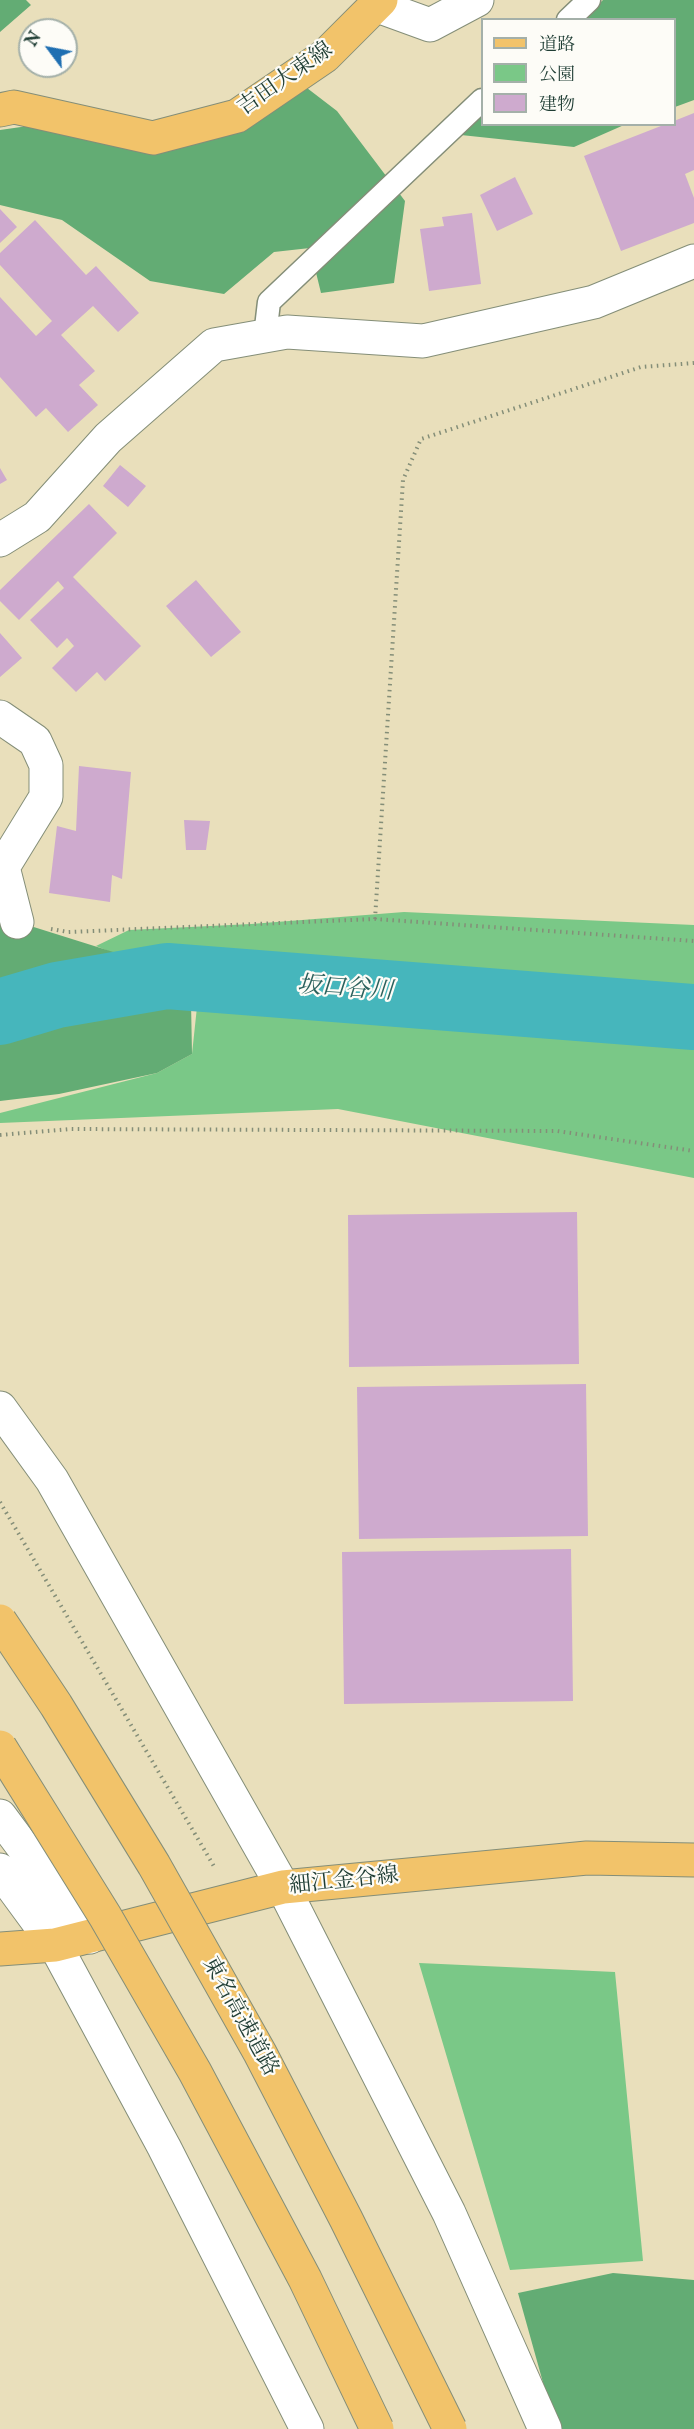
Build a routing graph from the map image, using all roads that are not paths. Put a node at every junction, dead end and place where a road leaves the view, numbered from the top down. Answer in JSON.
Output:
{"nodes":[{"id":1,"x":477,"y":0,"type":"edge"},
{"id":2,"x":589,"y":0,"type":"edge"},
{"id":3,"x":378,"y":3,"type":"edge"},
{"id":4,"x":570,"y":18,"type":"edge"},
{"id":5,"x":481,"y":102,"type":"edge"},
{"id":6,"x":0,"y":110,"type":"edge"},
{"id":7,"x":694,"y":261,"type":"edge"},
{"id":8,"x":265,"y":336,"type":"junction"},
{"id":9,"x":0,"y":540,"type":"edge"},
{"id":10,"x":0,"y":717,"type":"edge"},
{"id":11,"x":17,"y":922,"type":"road end"},
{"id":12,"x":0,"y":1408,"type":"edge"},
{"id":13,"x":0,"y":1621,"type":"edge"},
{"id":14,"x":0,"y":1747,"type":"edge"},
{"id":15,"x":0,"y":1816,"type":"edge"},
{"id":16,"x":694,"y":1860,"type":"edge"},
{"id":17,"x":0,"y":1870,"type":"edge"},
{"id":18,"x":283,"y":1887,"type":"junction"},
{"id":19,"x":90,"y":1937,"type":"junction"},
{"id":20,"x":55,"y":1945,"type":"junction"},
{"id":21,"x":0,"y":1949,"type":"edge"},
{"id":22,"x":307,"y":2429,"type":"edge"},
{"id":23,"x":377,"y":2429,"type":"edge"},
{"id":24,"x":450,"y":2429,"type":"edge"},
{"id":25,"x":545,"y":2429,"type":"edge"}],
"edges":[{"from":1,"to":3,"type":"street"},
{"from":2,"to":4,"type":"lane"},
{"from":3,"to":6,"type":"main road","name":"吉田大東線"},
{"from":5,"to":8,"type":"lane"},
{"from":7,"to":8,"type":"street"},
{"from":8,"to":9,"type":"street"},
{"from":10,"to":11,"type":"street"},
{"from":12,"to":18,"type":"street"},
{"from":13,"to":24,"type":"main road","name":"東名高速道路","bridge":true},
{"from":14,"to":23,"type":"main road","bridge":true},
{"from":15,"to":19,"type":"street"},
{"from":16,"to":18,"type":"main road","name":"細江金谷線"},
{"from":17,"to":20,"type":"street"},
{"from":18,"to":19,"type":"main road","name":"細江金谷線"},
{"from":18,"to":25,"type":"street"},
{"from":19,"to":20,"type":"main road","name":"細江金谷線"},
{"from":20,"to":21,"type":"main road","name":"細江金谷線"},
{"from":20,"to":22,"type":"street"}]}
